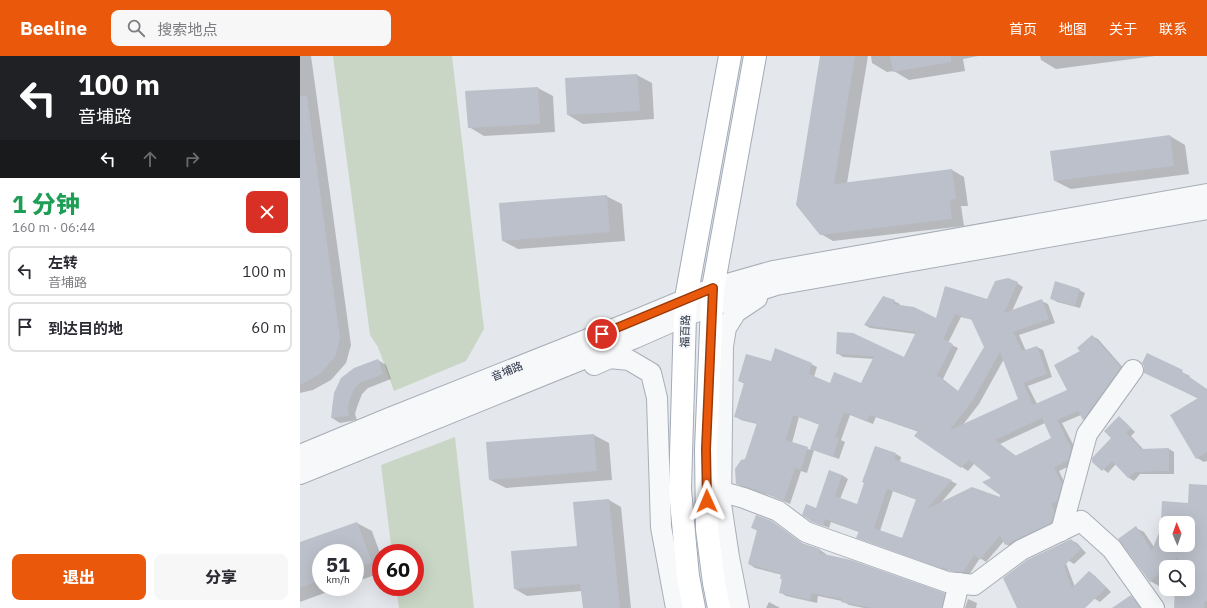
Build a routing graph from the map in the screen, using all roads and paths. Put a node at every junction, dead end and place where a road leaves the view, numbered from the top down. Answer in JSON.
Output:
{"nodes":[{"id":1,"x":730,"y":56,"type":"edge"},
{"id":2,"x":755,"y":56,"type":"edge"},
{"id":3,"x":1207,"y":194,"type":"edge"},
{"id":4,"x":1207,"y":209,"type":"edge"},
{"id":5,"x":1207,"y":217,"type":"edge"},
{"id":6,"x":713,"y":297,"type":"junction"},
{"id":7,"x":686,"y":307,"type":"junction"},
{"id":8,"x":1133,"y":370,"type":"dead end"},
{"id":9,"x":300,"y":455,"type":"edge"},
{"id":10,"x":300,"y":474,"type":"edge"},
{"id":11,"x":300,"y":485,"type":"edge"},
{"id":12,"x":714,"y":489,"type":"junction"},
{"id":13,"x":1061,"y":531,"type":"junction"},
{"id":14,"x":960,"y":583,"type":"junction"},
{"id":15,"x":676,"y":608,"type":"edge"},
{"id":16,"x":694,"y":608,"type":"edge"},
{"id":17,"x":719,"y":608,"type":"edge"},
{"id":18,"x":739,"y":608,"type":"edge"},
{"id":19,"x":953,"y":608,"type":"edge"},
{"id":20,"x":1154,"y":608,"type":"edge"}],
"edges":[{"from":1,"to":7,"type":"main road","name":"福百路"},
{"from":2,"to":6,"type":"main road"},
{"from":3,"to":6,"type":"street"},
{"from":4,"to":6,"type":"street"},
{"from":5,"to":12,"type":"street"},
{"from":6,"to":7,"type":"street","name":"音埔路"},
{"from":6,"to":12,"type":"main road"},
{"from":7,"to":9,"type":"street","name":"音埔路"},
{"from":7,"to":10,"type":"street","name":"音埔路"},
{"from":7,"to":16,"type":"main road","name":"福百路"},
{"from":8,"to":13,"type":"street"},
{"from":11,"to":15,"type":"street"},
{"from":12,"to":14,"type":"street"},
{"from":12,"to":17,"type":"main road"},
{"from":12,"to":18,"type":"street"},
{"from":13,"to":14,"type":"street"},
{"from":13,"to":20,"type":"street"},
{"from":14,"to":19,"type":"street"}]}
